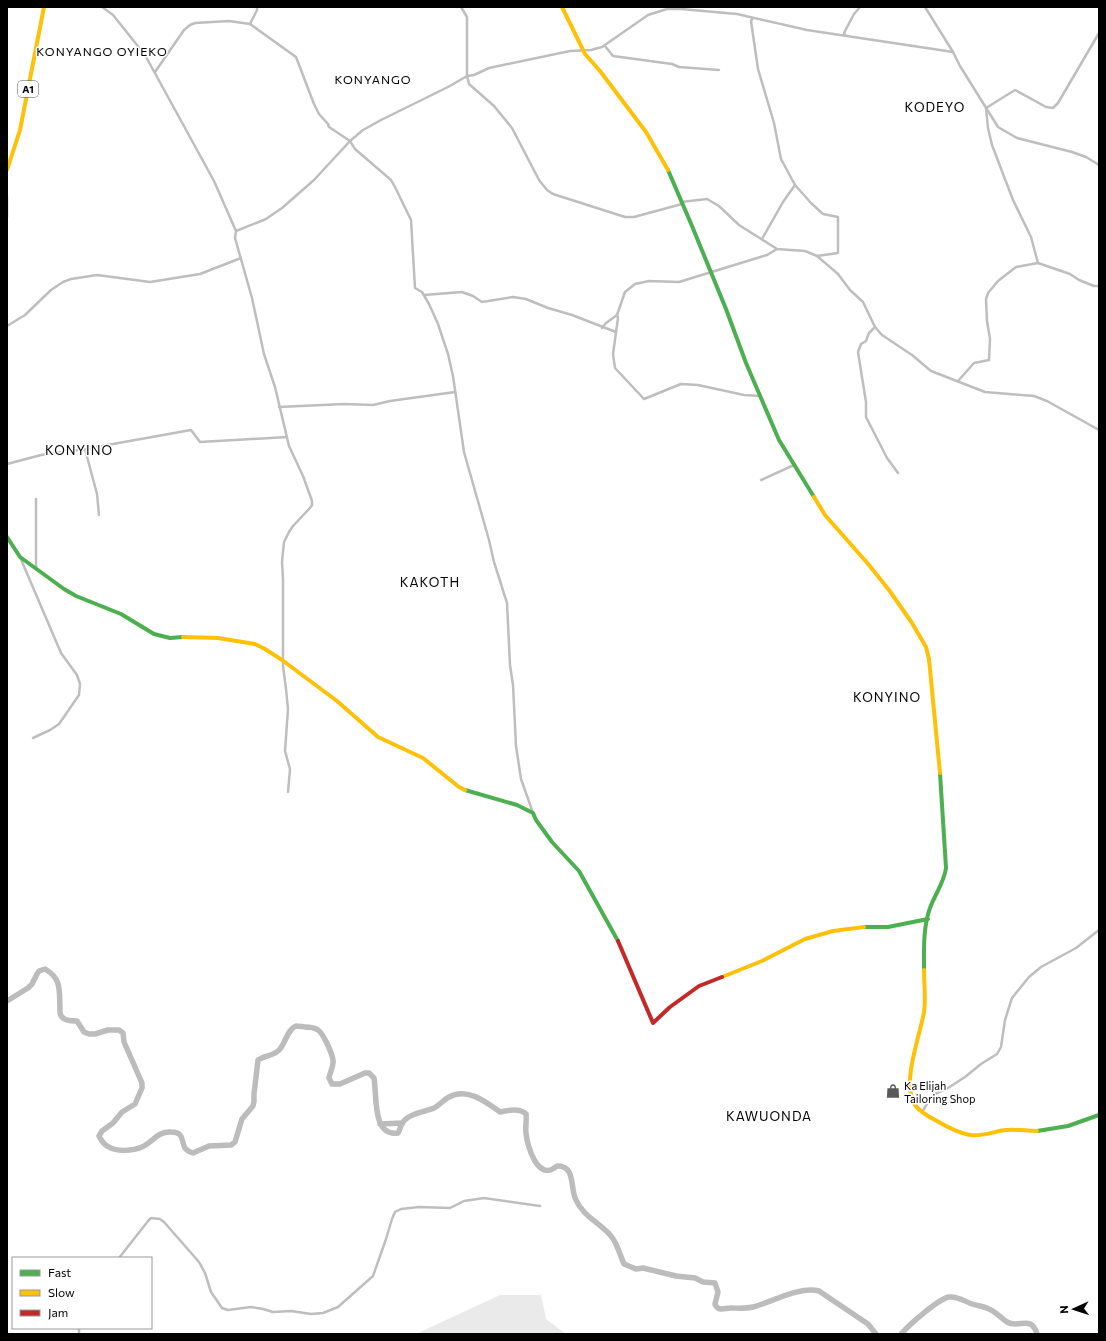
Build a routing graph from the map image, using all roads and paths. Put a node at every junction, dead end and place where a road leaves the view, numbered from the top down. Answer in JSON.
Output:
{"nodes":[{"id":1,"x":44,"y":7,"type":"edge"},
{"id":2,"x":102,"y":7,"type":"edge"},
{"id":3,"x":257,"y":7,"type":"edge"},
{"id":4,"x":461,"y":7,"type":"edge"},
{"id":5,"x":562,"y":7,"type":"edge"},
{"id":6,"x":860,"y":7,"type":"edge"},
{"id":7,"x":925,"y":7,"type":"edge"},
{"id":8,"x":753,"y":18,"type":"junction"},
{"id":9,"x":250,"y":24,"type":"junction"},
{"id":10,"x":1099,"y":33,"type":"edge"},
{"id":11,"x":846,"y":36,"type":"junction"},
{"id":12,"x":605,"y":46,"type":"junction"},
{"id":13,"x":583,"y":50,"type":"junction"},
{"id":14,"x":954,"y":52,"type":"junction"},
{"id":15,"x":719,"y":70,"type":"dead end"},
{"id":16,"x":155,"y":72,"type":"junction"},
{"id":17,"x":467,"y":76,"type":"junction"},
{"id":18,"x":986,"y":108,"type":"junction"},
{"id":19,"x":350,"y":141,"type":"junction"},
{"id":20,"x":1099,"y":165,"type":"edge"},
{"id":21,"x":7,"y":170,"type":"edge"},
{"id":22,"x":795,"y":185,"type":"junction"},
{"id":23,"x":7,"y":196,"type":"edge"},
{"id":24,"x":681,"y":203,"type":"junction"},
{"id":25,"x":7,"y":217,"type":"edge"},
{"id":26,"x":236,"y":231,"type":"junction"},
{"id":27,"x":762,"y":239,"type":"junction"},
{"id":28,"x":777,"y":249,"type":"junction"},
{"id":29,"x":817,"y":256,"type":"junction"},
{"id":30,"x":241,"y":258,"type":"junction"},
{"id":31,"x":1038,"y":263,"type":"junction"},
{"id":32,"x":711,"y":273,"type":"junction"},
{"id":33,"x":1099,"y":286,"type":"edge"},
{"id":34,"x":424,"y":295,"type":"junction"},
{"id":35,"x":616,"y":315,"type":"junction"},
{"id":36,"x":7,"y":326,"type":"edge"},
{"id":37,"x":875,"y":327,"type":"junction"},
{"id":38,"x":602,"y":328,"type":"junction"},
{"id":39,"x":616,"y":332,"type":"junction"},
{"id":40,"x":958,"y":381,"type":"junction"},
{"id":41,"x":455,"y":392,"type":"junction"},
{"id":42,"x":760,"y":396,"type":"junction"},
{"id":43,"x":279,"y":407,"type":"junction"},
{"id":44,"x":1099,"y":430,"type":"edge"},
{"id":45,"x":287,"y":437,"type":"junction"},
{"id":46,"x":86,"y":449,"type":"junction"},
{"id":47,"x":7,"y":464,"type":"edge"},
{"id":48,"x":794,"y":464,"type":"junction"},
{"id":49,"x":898,"y":473,"type":"dead end"},
{"id":50,"x":761,"y":480,"type":"dead end"},
{"id":51,"x":36,"y":499,"type":"dead end"},
{"id":52,"x":99,"y":515,"type":"dead end"},
{"id":53,"x":7,"y":537,"type":"edge"},
{"id":54,"x":20,"y":557,"type":"junction"},
{"id":55,"x":36,"y":569,"type":"junction"},
{"id":56,"x":282,"y":660,"type":"junction"},
{"id":57,"x":33,"y":738,"type":"dead end"},
{"id":58,"x":288,"y":792,"type":"dead end"},
{"id":59,"x":533,"y":813,"type":"junction"},
{"id":60,"x":928,"y":919,"type":"junction"},
{"id":61,"x":1099,"y":930,"type":"edge"},
{"id":62,"x":922,"y":1112,"type":"junction"},
{"id":63,"x":1099,"y":1115,"type":"edge"},
{"id":64,"x":540,"y":1206,"type":"dead end"},
{"id":65,"x":120,"y":1257,"type":"edge"}],
"edges":[{"from":1,"to":21,"type":"main road","number":"A1"},
{"from":2,"to":16,"type":"street"},
{"from":3,"to":9,"type":"street"},
{"from":4,"to":17,"type":"street"},
{"from":5,"to":13,"type":"main road"},
{"from":6,"to":11,"type":"street"},
{"from":7,"to":14,"type":"street"},
{"from":8,"to":11,"type":"street"},
{"from":8,"to":12,"type":"street"},
{"from":8,"to":22,"type":"street"},
{"from":9,"to":16,"type":"street"},
{"from":9,"to":19,"type":"street"},
{"from":10,"to":18,"type":"street"},
{"from":11,"to":14,"type":"street"},
{"from":12,"to":13,"type":"street"},
{"from":12,"to":15,"type":"street"},
{"from":13,"to":17,"type":"street"},
{"from":13,"to":24,"type":"main road"},
{"from":14,"to":18,"type":"street"},
{"from":16,"to":26,"type":"street"},
{"from":17,"to":19,"type":"street"},
{"from":17,"to":24,"type":"street"},
{"from":18,"to":20,"type":"street"},
{"from":18,"to":31,"type":"street"},
{"from":19,"to":26,"type":"street"},
{"from":19,"to":34,"type":"street"},
{"from":22,"to":27,"type":"street"},
{"from":22,"to":29,"type":"street"},
{"from":23,"to":25,"type":"street"},
{"from":24,"to":27,"type":"street"},
{"from":24,"to":32,"type":"main road"},
{"from":26,"to":30,"type":"street"},
{"from":27,"to":28,"type":"street"},
{"from":28,"to":29,"type":"street"},
{"from":28,"to":32,"type":"street"},
{"from":29,"to":37,"type":"street"},
{"from":30,"to":36,"type":"street"},
{"from":30,"to":43,"type":"street"},
{"from":31,"to":33,"type":"street"},
{"from":31,"to":40,"type":"street"},
{"from":32,"to":35,"type":"street"},
{"from":32,"to":42,"type":"main road"},
{"from":34,"to":38,"type":"street"},
{"from":34,"to":41,"type":"street"},
{"from":35,"to":38,"type":"street"},
{"from":35,"to":39,"type":"street"},
{"from":37,"to":40,"type":"street"},
{"from":37,"to":49,"type":"street"},
{"from":38,"to":39,"type":"street"},
{"from":39,"to":42,"type":"street"},
{"from":40,"to":44,"type":"street"},
{"from":41,"to":43,"type":"street"},
{"from":41,"to":59,"type":"street"},
{"from":42,"to":48,"type":"main road"},
{"from":43,"to":45,"type":"street"},
{"from":45,"to":46,"type":"street"},
{"from":45,"to":56,"type":"street"},
{"from":46,"to":47,"type":"street"},
{"from":46,"to":52,"type":"street"},
{"from":48,"to":50,"type":"street"},
{"from":48,"to":60,"type":"main road"},
{"from":51,"to":55,"type":"street"},
{"from":53,"to":54,"type":"main road"},
{"from":54,"to":55,"type":"main road"},
{"from":54,"to":57,"type":"street"},
{"from":55,"to":56,"type":"main road"},
{"from":56,"to":58,"type":"street"},
{"from":56,"to":59,"type":"main road"},
{"from":59,"to":60,"type":"main road"},
{"from":60,"to":62,"type":"main road"},
{"from":61,"to":62,"type":"street"},
{"from":62,"to":63,"type":"main road"},
{"from":64,"to":65,"type":"street"}]}
